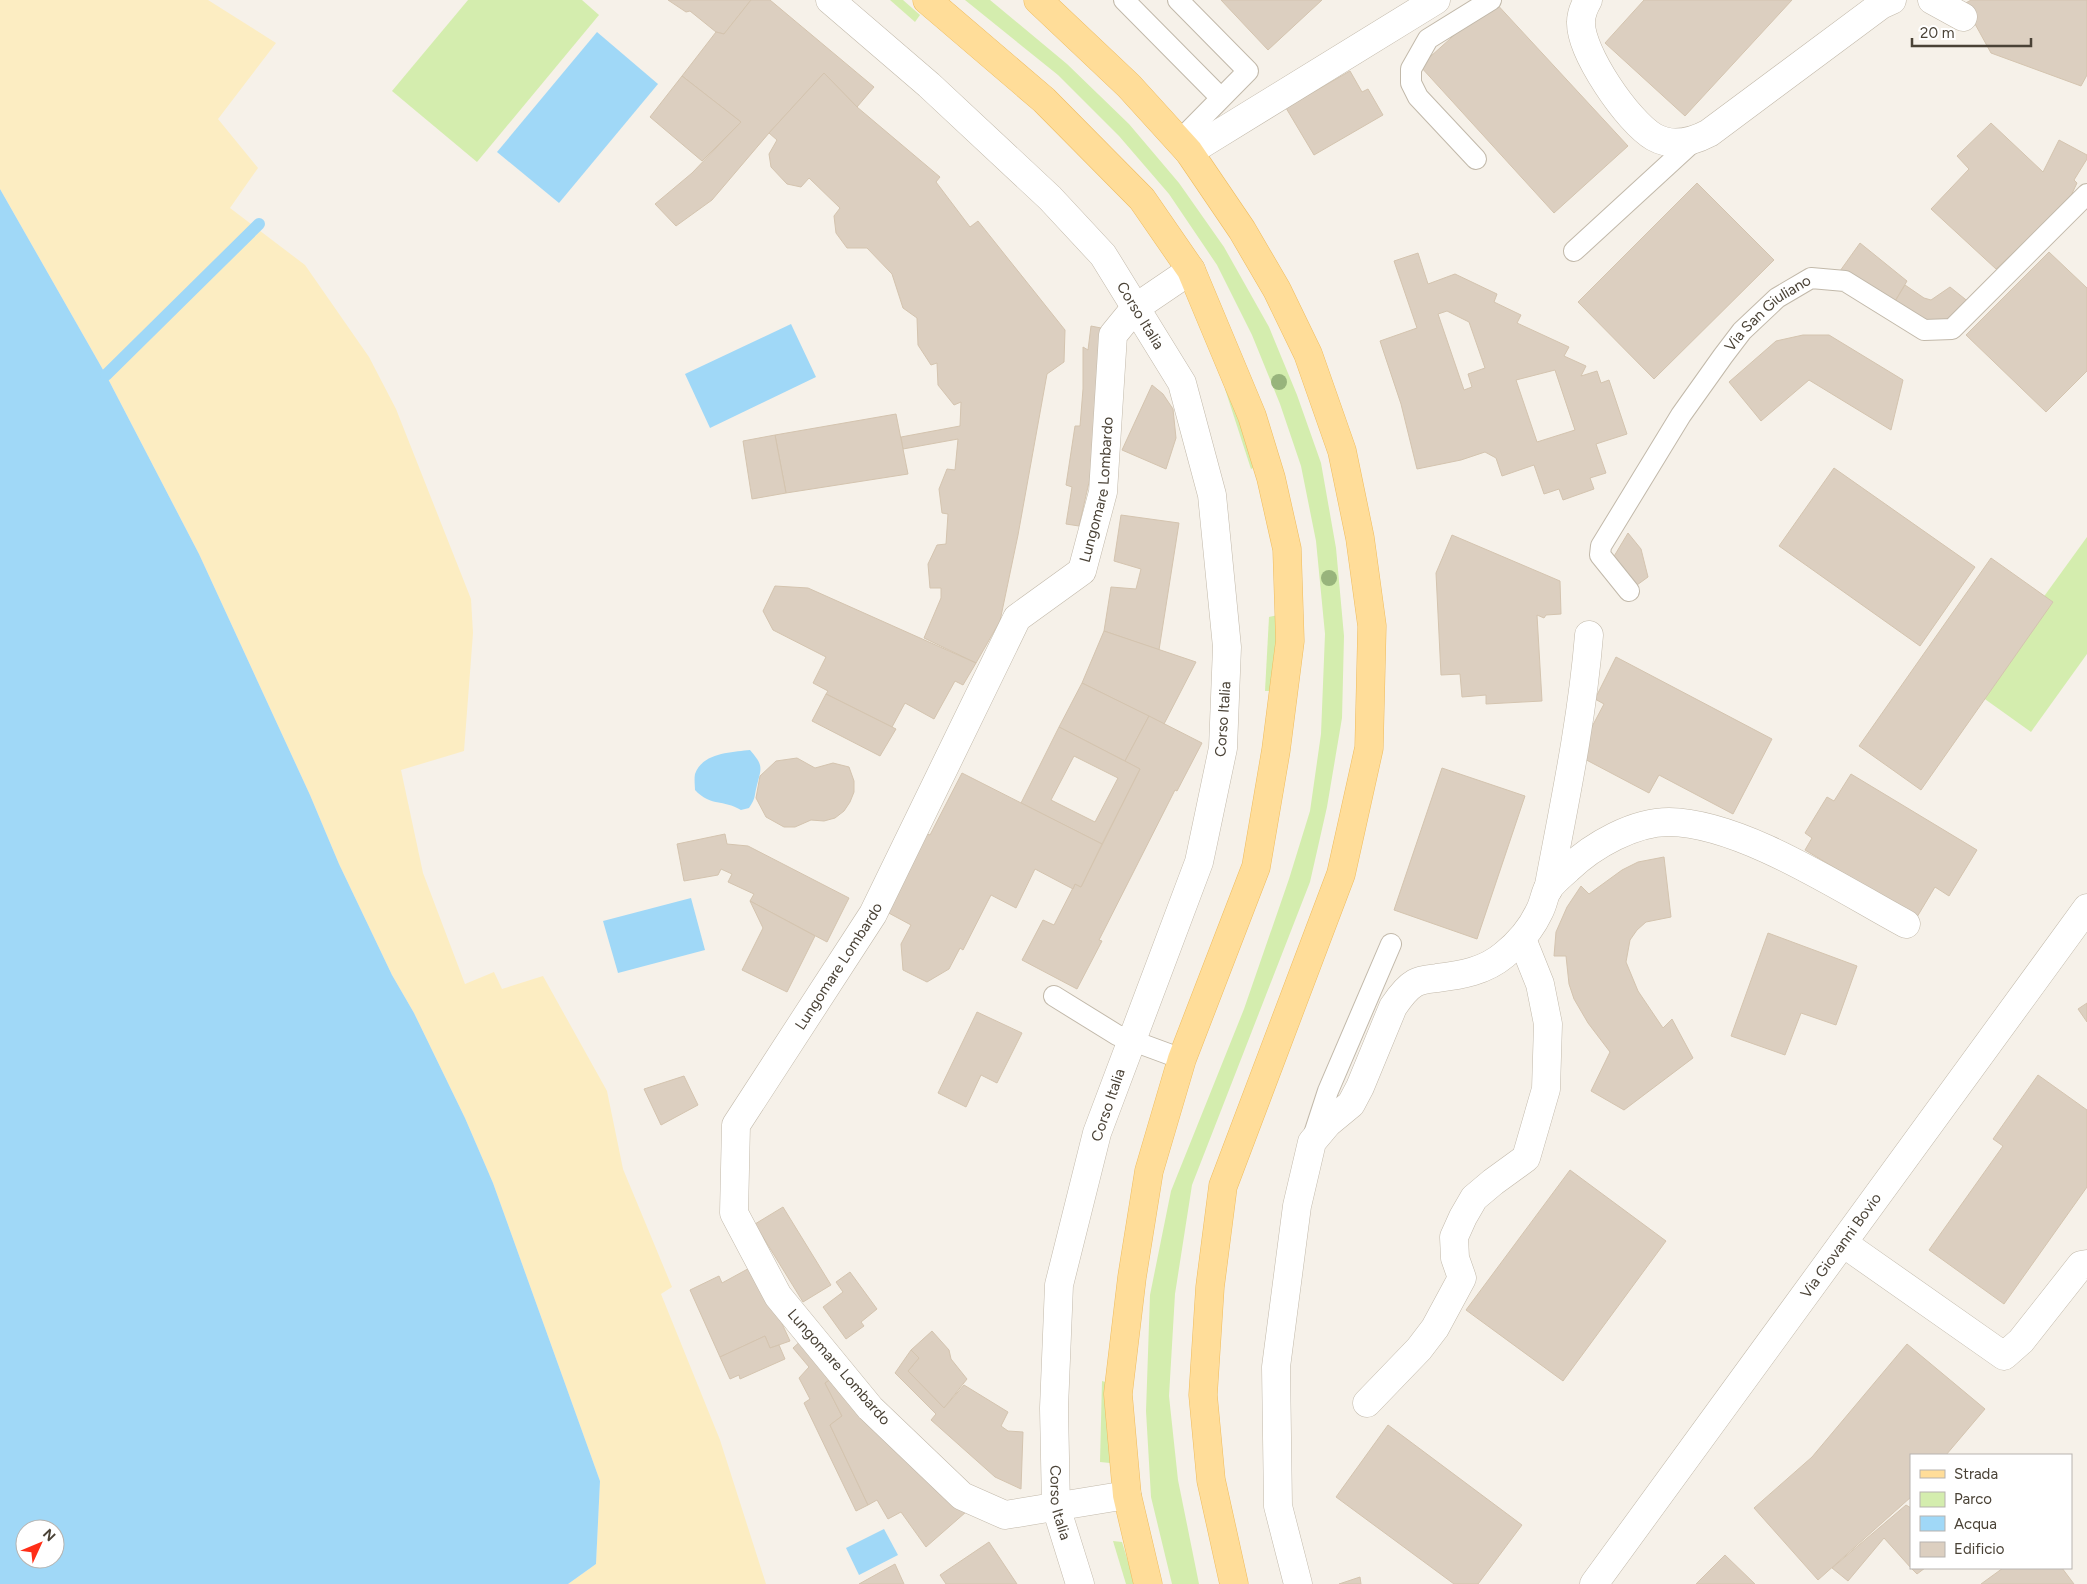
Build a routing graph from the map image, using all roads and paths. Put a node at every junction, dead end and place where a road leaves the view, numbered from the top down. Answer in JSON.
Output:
{"nodes":[{"id":1,"x":830,"y":0,"type":"edge"},
{"id":2,"x":927,"y":0,"type":"edge"},
{"id":3,"x":1038,"y":0,"type":"edge"},
{"id":4,"x":1124,"y":0,"type":"edge"},
{"id":5,"x":1178,"y":0,"type":"edge"},
{"id":6,"x":1436,"y":0,"type":"edge"},
{"id":7,"x":1491,"y":0,"type":"edge"},
{"id":8,"x":1588,"y":0,"type":"edge"},
{"id":9,"x":1892,"y":0,"type":"edge"},
{"id":10,"x":1932,"y":0,"type":"edge"},
{"id":11,"x":1964,"y":17,"type":"dead end"},
{"id":12,"x":1220,"y":97,"type":"junction"},
{"id":13,"x":1694,"y":141,"type":"junction"},
{"id":14,"x":1184,"y":146,"type":"junction"},
{"id":15,"x":1476,"y":159,"type":"dead end"},
{"id":16,"x":2087,"y":194,"type":"edge"},
{"id":17,"x":1574,"y":251,"type":"dead end"},
{"id":18,"x":1191,"y":270,"type":"junction"},
{"id":19,"x":1135,"y":308,"type":"junction"},
{"id":20,"x":1629,"y":591,"type":"dead end"},
{"id":21,"x":1589,"y":635,"type":"dead end"},
{"id":22,"x":1548,"y":890,"type":"junction"},
{"id":23,"x":2087,"y":908,"type":"edge"},
{"id":24,"x":1906,"y":924,"type":"dead end"},
{"id":25,"x":1522,"y":939,"type":"junction"},
{"id":26,"x":1391,"y":944,"type":"dead end"},
{"id":27,"x":1054,"y":996,"type":"dead end"},
{"id":28,"x":1132,"y":1040,"type":"junction"},
{"id":29,"x":1182,"y":1060,"type":"junction"},
{"id":30,"x":1312,"y":1142,"type":"junction"},
{"id":31,"x":1843,"y":1243,"type":"junction"},
{"id":32,"x":2085,"y":1262,"type":"edge"},
{"id":33,"x":1367,"y":1403,"type":"dead end"},
{"id":34,"x":1127,"y":1495,"type":"junction"},
{"id":35,"x":1056,"y":1506,"type":"junction"},
{"id":36,"x":1080,"y":1584,"type":"edge"},
{"id":37,"x":1148,"y":1584,"type":"edge"},
{"id":38,"x":1234,"y":1584,"type":"edge"},
{"id":39,"x":1298,"y":1584,"type":"edge"},
{"id":40,"x":1594,"y":1584,"type":"edge"}],
"edges":[{"from":1,"to":19,"type":"street","name":"Corso Italia"},
{"from":2,"to":18,"type":"main road"},
{"from":3,"to":14,"type":"main road"},
{"from":4,"to":12,"type":"lane"},
{"from":5,"to":12,"type":"lane"},
{"from":6,"to":14,"type":"street"},
{"from":7,"to":15,"type":"lane"},
{"from":8,"to":13,"type":"street"},
{"from":9,"to":13,"type":"street"},
{"from":10,"to":11,"type":"street"},
{"from":12,"to":14,"type":"lane"},
{"from":13,"to":17,"type":"lane"},
{"from":14,"to":38,"type":"main road"},
{"from":16,"to":20,"type":"lane","name":"Via San Giuliano"},
{"from":18,"to":19,"type":"street","name":"Lungomare Lombardo"},
{"from":18,"to":29,"type":"main road"},
{"from":19,"to":28,"type":"street","name":"Corso Italia"},
{"from":19,"to":35,"type":"street","name":"Lungomare Lombardo"},
{"from":21,"to":22,"type":"street"},
{"from":22,"to":24,"type":"street"},
{"from":22,"to":25,"type":"street"},
{"from":23,"to":31,"type":"street","name":"Via Giovanni Bovio"},
{"from":25,"to":30,"type":"street"},
{"from":25,"to":33,"type":"street"},
{"from":26,"to":30,"type":"lane"},
{"from":27,"to":28,"type":"lane"},
{"from":28,"to":29,"type":"lane"},
{"from":28,"to":35,"type":"street","name":"Corso Italia"},
{"from":29,"to":34,"type":"main road"},
{"from":30,"to":39,"type":"street"},
{"from":31,"to":32,"type":"street"},
{"from":31,"to":40,"type":"street","name":"Via Giovanni Bovio"},
{"from":34,"to":35,"type":"street","name":"Lungomare Lombardo"},
{"from":34,"to":37,"type":"main road"},
{"from":35,"to":36,"type":"street","name":"Corso Italia"}]}
